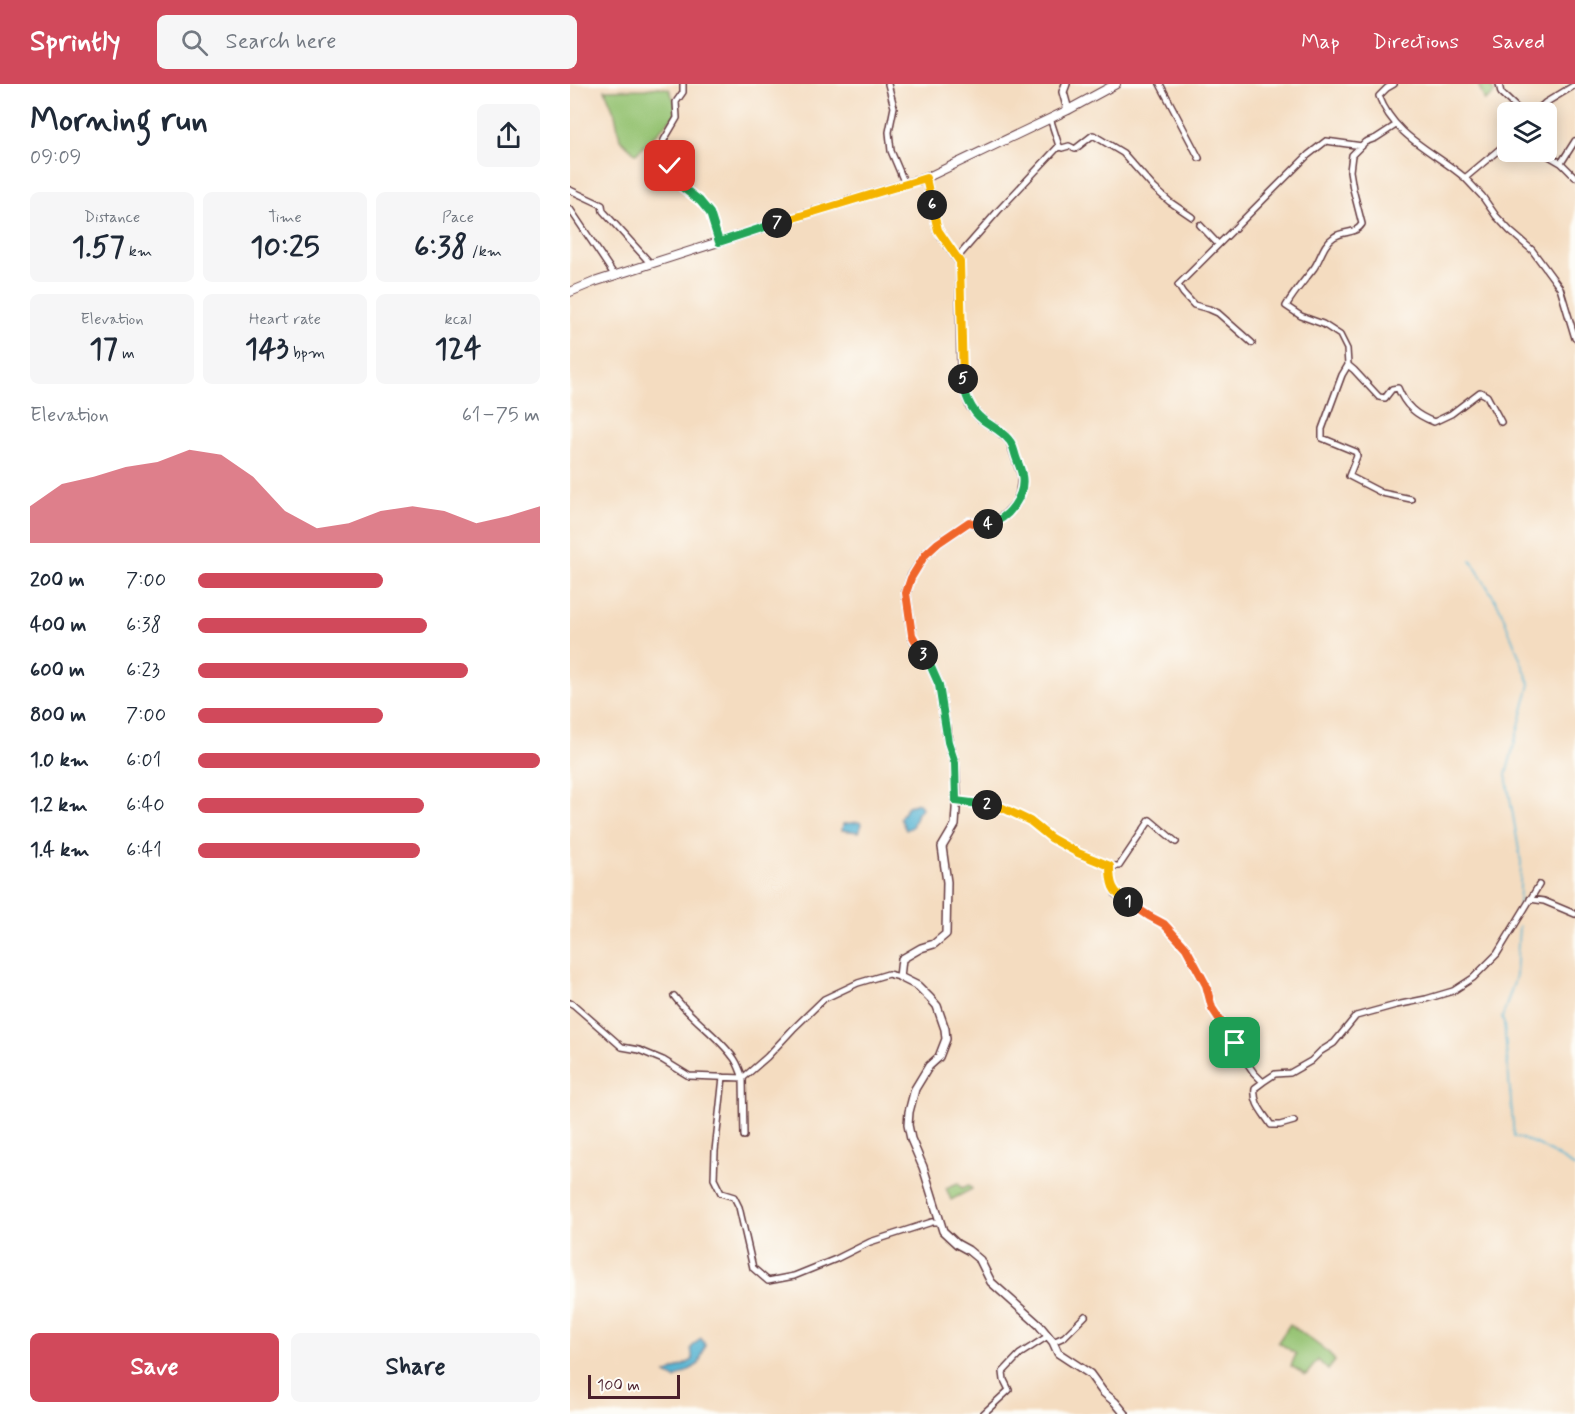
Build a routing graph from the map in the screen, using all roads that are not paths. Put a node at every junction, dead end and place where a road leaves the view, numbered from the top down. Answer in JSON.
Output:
{"nodes":[{"id":1,"x":683,"y":84,"type":"edge"},
{"id":2,"x":888,"y":84,"type":"edge"},
{"id":3,"x":1066,"y":84,"type":"edge"},
{"id":4,"x":1116,"y":84,"type":"edge"},
{"id":5,"x":1160,"y":84,"type":"edge"},
{"id":6,"x":1394,"y":84,"type":"edge"},
{"id":7,"x":1499,"y":84,"type":"edge"},
{"id":8,"x":1575,"y":85,"type":"edge"},
{"id":9,"x":1511,"y":102,"type":"edge"},
{"id":10,"x":1547,"y":102,"type":"edge"},
{"id":11,"x":1068,"y":110,"type":"junction"},
{"id":12,"x":1050,"y":118,"type":"junction"},
{"id":13,"x":1396,"y":125,"type":"junction"},
{"id":14,"x":1575,"y":141,"type":"edge"},
{"id":15,"x":1059,"y":146,"type":"junction"},
{"id":16,"x":1362,"y":146,"type":"junction"},
{"id":17,"x":1497,"y":151,"type":"edge"},
{"id":18,"x":1199,"y":158,"type":"dead end"},
{"id":19,"x":1557,"y":161,"type":"edge"},
{"id":20,"x":1561,"y":163,"type":"junction"},
{"id":21,"x":1575,"y":177,"type":"edge"},
{"id":22,"x":926,"y":178,"type":"junction"},
{"id":23,"x":1465,"y":178,"type":"junction"},
{"id":24,"x":905,"y":184,"type":"junction"},
{"id":25,"x":570,"y":190,"type":"edge"},
{"id":26,"x":570,"y":210,"type":"edge"},
{"id":27,"x":1192,"y":217,"type":"dead end"},
{"id":28,"x":1200,"y":225,"type":"dead end"},
{"id":29,"x":719,"y":242,"type":"junction"},
{"id":30,"x":1218,"y":244,"type":"junction"},
{"id":31,"x":957,"y":258,"type":"junction"},
{"id":32,"x":651,"y":264,"type":"junction"},
{"id":33,"x":615,"y":276,"type":"junction"},
{"id":34,"x":570,"y":292,"type":"edge"},
{"id":35,"x":1575,"y":338,"type":"edge"},
{"id":36,"x":1252,"y":343,"type":"dead end"},
{"id":37,"x":1347,"y":365,"type":"junction"},
{"id":38,"x":1501,"y":422,"type":"dead end"},
{"id":39,"x":1412,"y":499,"type":"dead end"},
{"id":40,"x":956,"y":801,"type":"junction"},
{"id":41,"x":1176,"y":842,"type":"dead end"},
{"id":42,"x":1110,"y":866,"type":"junction"},
{"id":43,"x":1539,"y":885,"type":"dead end"},
{"id":44,"x":1530,"y":899,"type":"junction"},
{"id":45,"x":1575,"y":914,"type":"edge"},
{"id":46,"x":900,"y":977,"type":"junction"},
{"id":47,"x":674,"y":996,"type":"dead end"},
{"id":48,"x":570,"y":1003,"type":"edge"},
{"id":49,"x":723,"y":1077,"type":"junction"},
{"id":50,"x":744,"y":1078,"type":"junction"},
{"id":51,"x":1263,"y":1082,"type":"junction"},
{"id":52,"x":1294,"y":1122,"type":"dead end"},
{"id":53,"x":744,"y":1136,"type":"dead end"},
{"id":54,"x":939,"y":1222,"type":"junction"},
{"id":55,"x":1085,"y":1316,"type":"dead end"},
{"id":56,"x":1051,"y":1339,"type":"junction"},
{"id":57,"x":983,"y":1414,"type":"edge"},
{"id":58,"x":1125,"y":1414,"type":"edge"}],
"edges":[{"from":1,"to":29,"type":"street"},
{"from":2,"to":24,"type":"street"},
{"from":3,"to":11,"type":"street"},
{"from":4,"to":11,"type":"main road"},
{"from":5,"to":18,"type":"street"},
{"from":6,"to":13,"type":"street"},
{"from":7,"to":9,"type":"street"},
{"from":8,"to":10,"type":"street"},
{"from":11,"to":12,"type":"main road"},
{"from":12,"to":15,"type":"street"},
{"from":12,"to":22,"type":"main road"},
{"from":13,"to":16,"type":"street"},
{"from":13,"to":23,"type":"street"},
{"from":14,"to":20,"type":"street"},
{"from":15,"to":27,"type":"street"},
{"from":15,"to":31,"type":"street"},
{"from":16,"to":30,"type":"street"},
{"from":16,"to":37,"type":"street"},
{"from":17,"to":23,"type":"street"},
{"from":19,"to":20,"type":"street"},
{"from":20,"to":21,"type":"street"},
{"from":22,"to":24,"type":"main road"},
{"from":22,"to":31,"type":"street"},
{"from":23,"to":35,"type":"street"},
{"from":24,"to":29,"type":"main road"},
{"from":25,"to":32,"type":"street"},
{"from":26,"to":33,"type":"street"},
{"from":28,"to":30,"type":"street"},
{"from":29,"to":32,"type":"main road"},
{"from":30,"to":36,"type":"street"},
{"from":31,"to":40,"type":"street"},
{"from":32,"to":33,"type":"main road"},
{"from":33,"to":34,"type":"main road"},
{"from":37,"to":38,"type":"street"},
{"from":37,"to":39,"type":"street"},
{"from":40,"to":42,"type":"street"},
{"from":40,"to":46,"type":"street"},
{"from":41,"to":42,"type":"street"},
{"from":42,"to":51,"type":"street"},
{"from":43,"to":44,"type":"street"},
{"from":44,"to":45,"type":"street"},
{"from":44,"to":51,"type":"street"},
{"from":46,"to":50,"type":"street"},
{"from":46,"to":54,"type":"street"},
{"from":47,"to":50,"type":"street"},
{"from":48,"to":49,"type":"street"},
{"from":49,"to":50,"type":"street"},
{"from":49,"to":54,"type":"street"},
{"from":50,"to":53,"type":"street"},
{"from":51,"to":52,"type":"street"},
{"from":54,"to":56,"type":"street"},
{"from":55,"to":56,"type":"street"},
{"from":56,"to":57,"type":"street"},
{"from":56,"to":58,"type":"street"}]}
